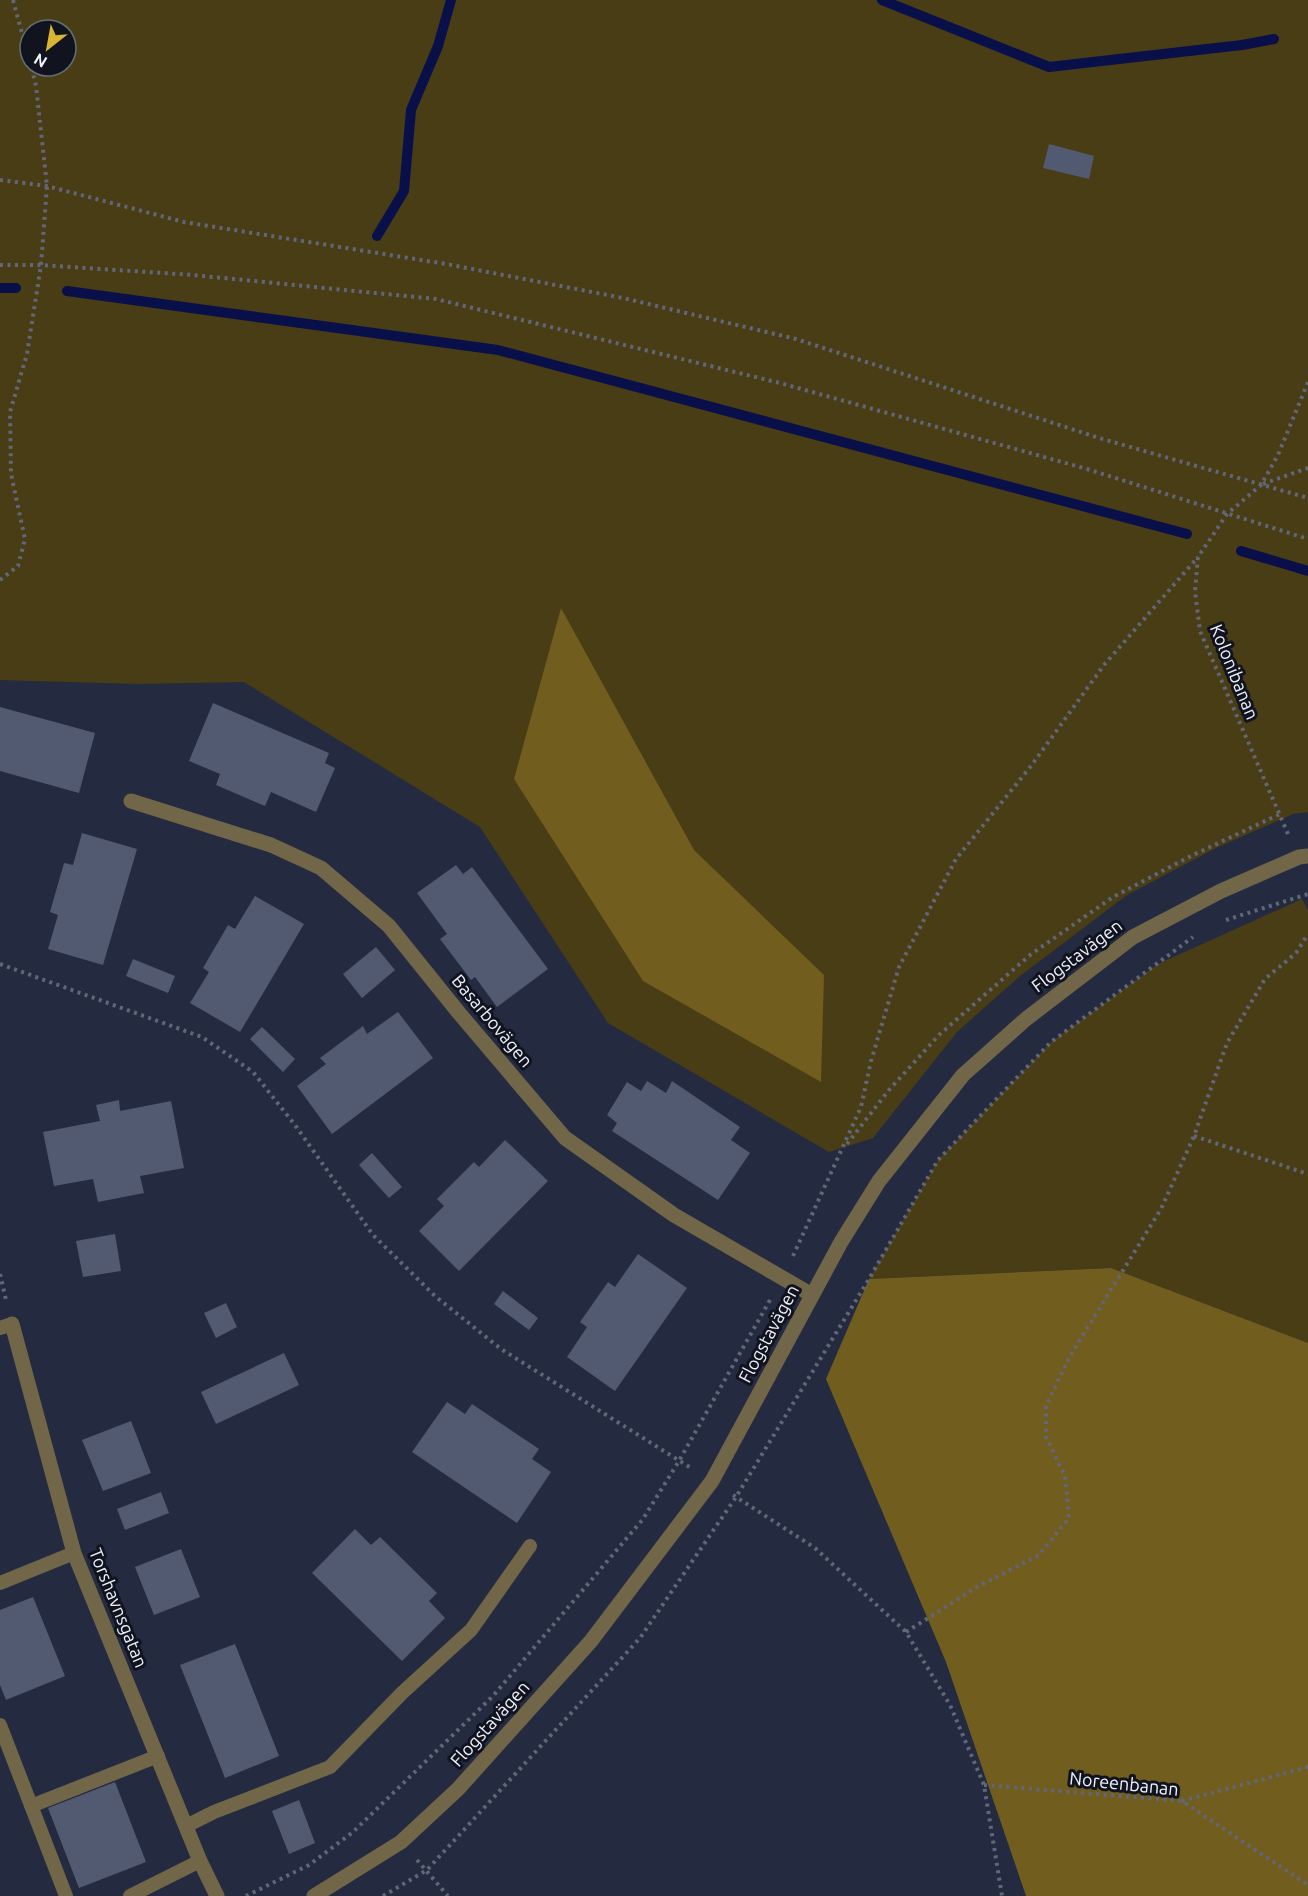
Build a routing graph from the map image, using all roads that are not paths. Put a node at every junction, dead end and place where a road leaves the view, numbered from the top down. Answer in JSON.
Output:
{"nodes":[{"id":1,"x":131,"y":801,"type":"dead end"},
{"id":2,"x":1303,"y":856,"type":"edge"},
{"id":3,"x":812,"y":1295,"type":"junction"},
{"id":4,"x":6,"y":1326,"type":"edge"},
{"id":5,"x":530,"y":1546,"type":"dead end"},
{"id":6,"x":74,"y":1553,"type":"junction"},
{"id":7,"x":0,"y":1583,"type":"edge"},
{"id":8,"x":0,"y":1725,"type":"edge"},
{"id":9,"x":158,"y":1756,"type":"junction"},
{"id":10,"x":31,"y":1806,"type":"junction"},
{"id":11,"x":186,"y":1826,"type":"junction"},
{"id":12,"x":200,"y":1861,"type":"junction"},
{"id":13,"x":66,"y":1896,"type":"edge"},
{"id":14,"x":130,"y":1896,"type":"edge"},
{"id":15,"x":218,"y":1896,"type":"edge"},
{"id":16,"x":314,"y":1896,"type":"edge"}],
"edges":[{"from":1,"to":3,"type":"street","name":"Basarbovägen"},
{"from":2,"to":3,"type":"street","name":"Flogstavägen"},
{"from":3,"to":16,"type":"street","name":"Flogstavägen"},
{"from":4,"to":6,"type":"street","name":"Torshavnsgatan"},
{"from":5,"to":11,"type":"lane"},
{"from":6,"to":7,"type":"lane"},
{"from":6,"to":9,"type":"street","name":"Torshavnsgatan"},
{"from":8,"to":10,"type":"lane"},
{"from":9,"to":10,"type":"lane"},
{"from":9,"to":11,"type":"street","name":"Torshavnsgatan"},
{"from":10,"to":13,"type":"lane"},
{"from":11,"to":12,"type":"street","name":"Torshavnsgatan"},
{"from":12,"to":14,"type":"lane"},
{"from":12,"to":15,"type":"street","name":"Torshavnsgatan"}]}
